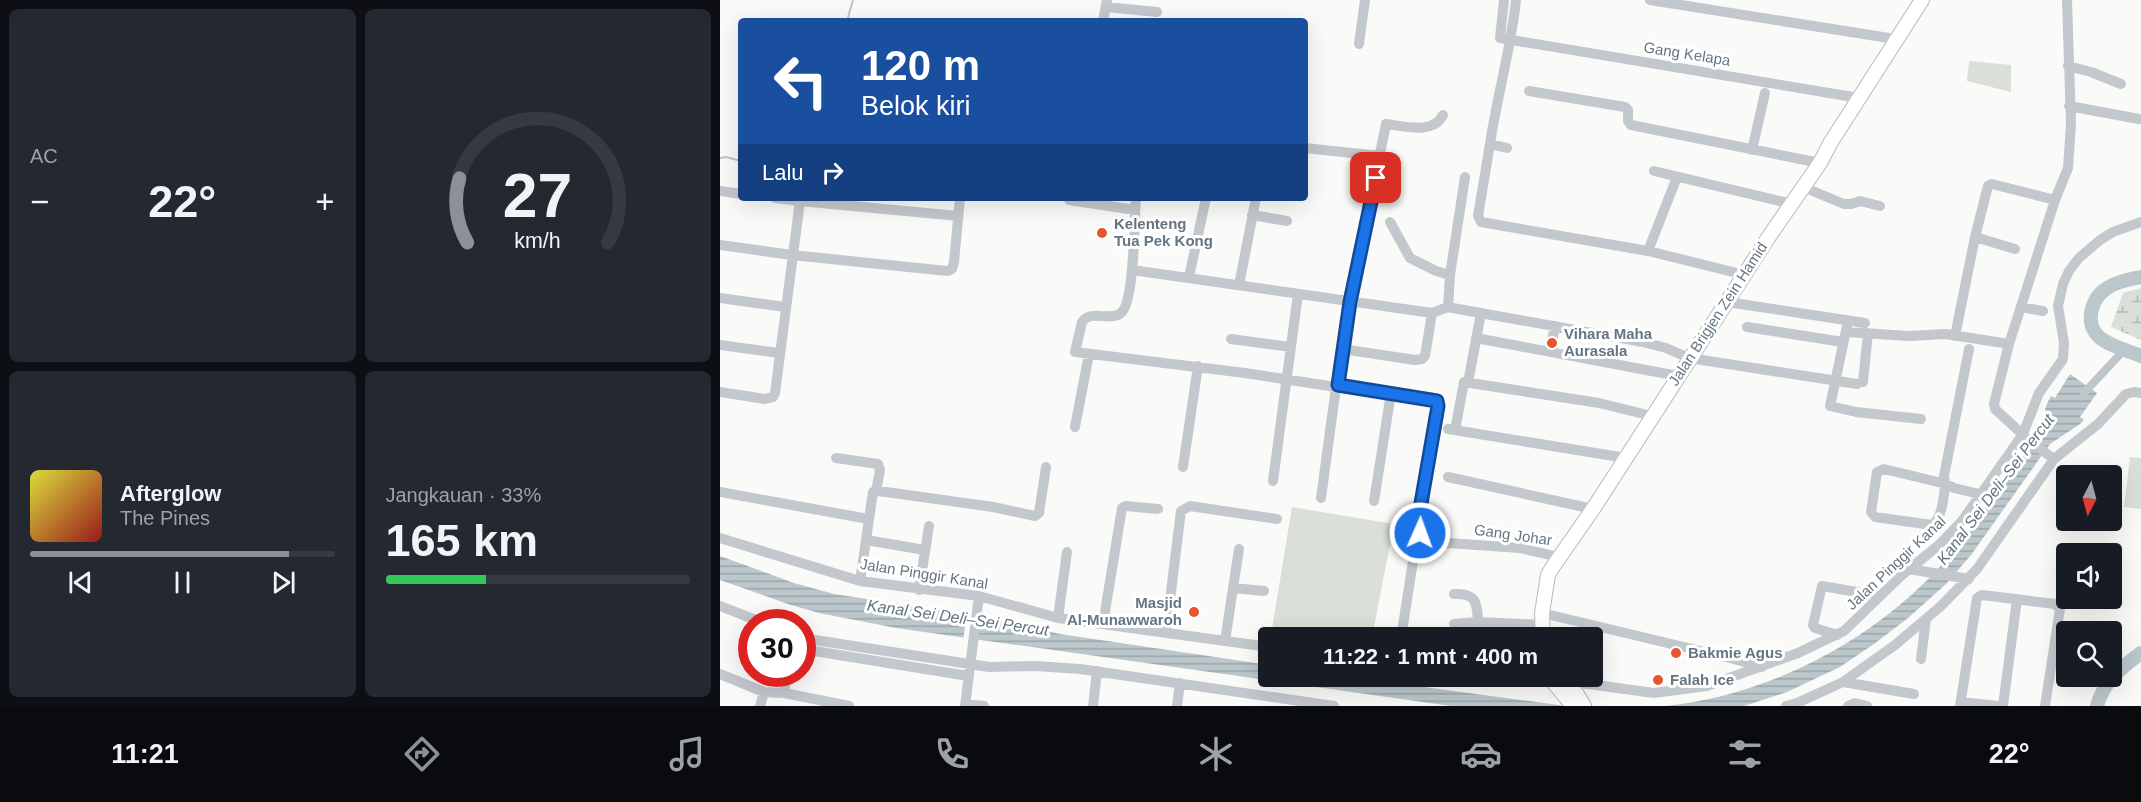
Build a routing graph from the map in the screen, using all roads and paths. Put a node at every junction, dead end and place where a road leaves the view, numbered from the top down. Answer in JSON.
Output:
{"nodes":[{"id":1,"x":1365,"y":0,"type":"edge"},
{"id":2,"x":1504,"y":0,"type":"edge"},
{"id":3,"x":1516,"y":0,"type":"edge"},
{"id":4,"x":1650,"y":0,"type":"edge"},
{"id":5,"x":1922,"y":0,"type":"edge"},
{"id":6,"x":2067,"y":0,"type":"edge"},
{"id":7,"x":1106,"y":3,"type":"edge"},
{"id":8,"x":1157,"y":12,"type":"dead end"},
{"id":9,"x":1104,"y":18,"type":"edge"},
{"id":10,"x":1896,"y":39,"type":"junction"},
{"id":11,"x":1511,"y":40,"type":"junction"},
{"id":12,"x":1359,"y":44,"type":"dead end"},
{"id":13,"x":2068,"y":66,"type":"junction"},
{"id":14,"x":2121,"y":84,"type":"dead end"},
{"id":15,"x":1530,"y":91,"type":"dead end"},
{"id":16,"x":1765,"y":93,"type":"dead end"},
{"id":17,"x":1859,"y":98,"type":"junction"},
{"id":18,"x":2069,"y":106,"type":"junction"},
{"id":19,"x":1443,"y":115,"type":"dead end"},
{"id":20,"x":2139,"y":119,"type":"dead end"},
{"id":21,"x":1490,"y":144,"type":"junction"},
{"id":22,"x":1308,"y":148,"type":"edge"},
{"id":23,"x":1507,"y":148,"type":"dead end"},
{"id":24,"x":1752,"y":150,"type":"junction"},
{"id":25,"x":1380,"y":156,"type":"junction"},
{"id":26,"x":1820,"y":163,"type":"junction"},
{"id":27,"x":1654,"y":171,"type":"dead end"},
{"id":28,"x":1465,"y":177,"type":"dead end"},
{"id":29,"x":1677,"y":177,"type":"junction"},
{"id":30,"x":1803,"y":187,"type":"junction"},
{"id":31,"x":720,"y":191,"type":"edge"},
{"id":32,"x":738,"y":194,"type":"edge"},
{"id":33,"x":2055,"y":200,"type":"junction"},
{"id":34,"x":800,"y":201,"type":"joint"},
{"id":35,"x":960,"y":201,"type":"edge"},
{"id":36,"x":1076,"y":201,"type":"edge"},
{"id":37,"x":1136,"y":201,"type":"edge"},
{"id":38,"x":1205,"y":201,"type":"edge"},
{"id":39,"x":1255,"y":201,"type":"edge"},
{"id":40,"x":1792,"y":204,"type":"junction"},
{"id":41,"x":1880,"y":206,"type":"dead end"},
{"id":42,"x":1135,"y":210,"type":"junction"},
{"id":43,"x":1252,"y":215,"type":"junction"},
{"id":44,"x":958,"y":216,"type":"junction"},
{"id":45,"x":1287,"y":221,"type":"dead end"},
{"id":46,"x":1390,"y":222,"type":"dead end"},
{"id":47,"x":2141,"y":222,"type":"edge"},
{"id":48,"x":1976,"y":237,"type":"junction"},
{"id":49,"x":720,"y":244,"type":"edge"},
{"id":50,"x":2015,"y":249,"type":"dead end"},
{"id":51,"x":1648,"y":251,"type":"junction"},
{"id":52,"x":792,"y":255,"type":"junction"},
{"id":53,"x":1132,"y":270,"type":"junction"},
{"id":54,"x":1450,"y":275,"type":"junction"},
{"id":55,"x":1745,"y":275,"type":"junction"},
{"id":56,"x":1189,"y":278,"type":"junction"},
{"id":57,"x":1239,"y":285,"type":"junction"},
{"id":58,"x":1298,"y":294,"type":"junction"},
{"id":59,"x":720,"y":298,"type":"edge"},
{"id":60,"x":1350,"y":302,"type":"junction"},
{"id":61,"x":1727,"y":302,"type":"junction"},
{"id":62,"x":785,"y":307,"type":"junction"},
{"id":63,"x":1448,"y":307,"type":"junction"},
{"id":64,"x":2021,"y":307,"type":"junction"},
{"id":65,"x":2043,"y":311,"type":"dead end"},
{"id":66,"x":1432,"y":313,"type":"junction"},
{"id":67,"x":1481,"y":313,"type":"junction"},
{"id":68,"x":1555,"y":326,"type":"junction"},
{"id":69,"x":1747,"y":327,"type":"dead end"},
{"id":70,"x":1867,"y":328,"type":"junction"},
{"id":71,"x":1846,"y":332,"type":"junction"},
{"id":72,"x":1955,"y":336,"type":"junction"},
{"id":73,"x":1476,"y":338,"type":"junction"},
{"id":74,"x":1231,"y":339,"type":"dead end"},
{"id":75,"x":2009,"y":344,"type":"junction"},
{"id":76,"x":720,"y":345,"type":"edge"},
{"id":77,"x":1291,"y":347,"type":"junction"},
{"id":78,"x":1342,"y":349,"type":"junction"},
{"id":79,"x":1969,"y":349,"type":"dead end"},
{"id":80,"x":1550,"y":351,"type":"junction"},
{"id":81,"x":779,"y":353,"type":"junction"},
{"id":82,"x":1089,"y":354,"type":"junction"},
{"id":83,"x":1689,"y":358,"type":"junction"},
{"id":84,"x":1198,"y":366,"type":"junction"},
{"id":85,"x":1678,"y":376,"type":"junction"},
{"id":86,"x":1288,"y":380,"type":"junction"},
{"id":87,"x":1834,"y":381,"type":"junction"},
{"id":88,"x":1468,"y":383,"type":"junction"},
{"id":89,"x":1337,"y":386,"type":"junction"},
{"id":90,"x":720,"y":392,"type":"edge"},
{"id":91,"x":1391,"y":393,"type":"junction"},
{"id":92,"x":2141,"y":393,"type":"edge"},
{"id":93,"x":1437,"y":401,"type":"junction"},
{"id":94,"x":1459,"y":403,"type":"junction"},
{"id":95,"x":1652,"y":416,"type":"junction"},
{"id":96,"x":1921,"y":420,"type":"dead end"},
{"id":97,"x":1075,"y":427,"type":"dead end"},
{"id":98,"x":2027,"y":438,"type":"junction"},
{"id":99,"x":2051,"y":457,"type":"junction"},
{"id":100,"x":836,"y":458,"type":"dead end"},
{"id":101,"x":1626,"y":458,"type":"junction"},
{"id":102,"x":1046,"y":467,"type":"dead end"},
{"id":103,"x":1183,"y":467,"type":"dead end"},
{"id":104,"x":1448,"y":477,"type":"dead end"},
{"id":105,"x":1273,"y":481,"type":"dead end"},
{"id":106,"x":1948,"y":485,"type":"junction"},
{"id":107,"x":876,"y":490,"type":"junction"},
{"id":108,"x":720,"y":492,"type":"edge"},
{"id":109,"x":1981,"y":492,"type":"junction"},
{"id":110,"x":1321,"y":498,"type":"dead end"},
{"id":111,"x":1374,"y":501,"type":"dead end"},
{"id":112,"x":1158,"y":509,"type":"dead end"},
{"id":113,"x":1593,"y":509,"type":"junction"},
{"id":114,"x":863,"y":518,"type":"dead end"},
{"id":115,"x":1278,"y":519,"type":"dead end"},
{"id":116,"x":929,"y":526,"type":"dead end"},
{"id":117,"x":720,"y":538,"type":"edge"},
{"id":118,"x":866,"y":540,"type":"junction"},
{"id":119,"x":1425,"y":540,"type":"junction"},
{"id":120,"x":1239,"y":549,"type":"dead end"},
{"id":121,"x":925,"y":550,"type":"junction"},
{"id":122,"x":1067,"y":552,"type":"dead end"},
{"id":123,"x":1558,"y":557,"type":"junction"},
{"id":124,"x":1913,"y":570,"type":"junction"},
{"id":125,"x":1967,"y":578,"type":"junction"},
{"id":126,"x":860,"y":581,"type":"junction"},
{"id":127,"x":1233,"y":588,"type":"junction"},
{"id":128,"x":919,"y":590,"type":"junction"},
{"id":129,"x":1264,"y":591,"type":"dead end"},
{"id":130,"x":1454,"y":594,"type":"dead end"},
{"id":131,"x":1880,"y":596,"type":"junction"},
{"id":132,"x":2018,"y":599,"type":"junction"},
{"id":133,"x":978,"y":600,"type":"junction"},
{"id":134,"x":720,"y":606,"type":"edge"},
{"id":135,"x":738,"y":613,"type":"edge"},
{"id":136,"x":1058,"y":618,"type":"junction"},
{"id":137,"x":1926,"y":619,"type":"junction"},
{"id":138,"x":1478,"y":622,"type":"junction"},
{"id":139,"x":1103,"y":624,"type":"junction"},
{"id":140,"x":1454,"y":624,"type":"dead end"},
{"id":141,"x":1543,"y":625,"type":"edge"},
{"id":142,"x":1403,"y":627,"type":"edge"},
{"id":143,"x":1166,"y":632,"type":"junction"},
{"id":144,"x":1837,"y":635,"type":"junction"},
{"id":145,"x":816,"y":640,"type":"edge"},
{"id":146,"x":1225,"y":641,"type":"junction"},
{"id":147,"x":1899,"y":643,"type":"junction"},
{"id":148,"x":1923,"y":645,"type":"junction"},
{"id":149,"x":1258,"y":646,"type":"edge"},
{"id":150,"x":816,"y":651,"type":"edge"},
{"id":151,"x":1921,"y":659,"type":"dead end"},
{"id":152,"x":970,"y":662,"type":"junction"},
{"id":153,"x":1762,"y":667,"type":"junction"},
{"id":154,"x":1097,"y":671,"type":"junction"},
{"id":155,"x":720,"y":674,"type":"edge"},
{"id":156,"x":968,"y":676,"type":"junction"},
{"id":157,"x":1843,"y":682,"type":"junction"},
{"id":158,"x":1180,"y":683,"type":"junction"},
{"id":159,"x":785,"y":687,"type":"edge"},
{"id":160,"x":1562,"y":687,"type":"edge"},
{"id":161,"x":764,"y":692,"type":"junction"},
{"id":162,"x":784,"y":693,"type":"junction"},
{"id":163,"x":1914,"y":694,"type":"dead end"},
{"id":164,"x":802,"y":702,"type":"edge"},
{"id":165,"x":1961,"y":704,"type":"edge"},
{"id":166,"x":965,"y":705,"type":"edge"},
{"id":167,"x":760,"y":706,"type":"edge"},
{"id":168,"x":849,"y":706,"type":"edge"},
{"id":169,"x":984,"y":706,"type":"edge"},
{"id":170,"x":1093,"y":706,"type":"edge"},
{"id":171,"x":1177,"y":706,"type":"edge"},
{"id":172,"x":1334,"y":706,"type":"edge"},
{"id":173,"x":1584,"y":706,"type":"edge"},
{"id":174,"x":1786,"y":706,"type":"edge"},
{"id":175,"x":1848,"y":706,"type":"edge"},
{"id":176,"x":1867,"y":706,"type":"edge"},
{"id":177,"x":2000,"y":706,"type":"edge"},
{"id":178,"x":2045,"y":706,"type":"edge"}],
"edges":[{"from":1,"to":12,"type":"street"},
{"from":2,"to":11,"type":"street"},
{"from":3,"to":11,"type":"street"},
{"from":4,"to":10,"type":"street"},
{"from":5,"to":10,"type":"main road","name":"Jalan Brigjen Zein Hamid"},
{"from":6,"to":13,"type":"street"},
{"from":7,"to":8,"type":"street"},
{"from":7,"to":9,"type":"street"},
{"from":10,"to":17,"type":"main road","name":"Jalan Brigjen Zein Hamid"},
{"from":11,"to":17,"type":"street","name":"Gang Kelapa"},
{"from":11,"to":21,"type":"street"},
{"from":13,"to":14,"type":"street"},
{"from":13,"to":18,"type":"street"},
{"from":15,"to":24,"type":"street"},
{"from":16,"to":24,"type":"street"},
{"from":17,"to":26,"type":"main road","name":"Jalan Brigjen Zein Hamid"},
{"from":18,"to":20,"type":"street"},
{"from":18,"to":33,"type":"street"},
{"from":19,"to":25,"type":"street"},
{"from":21,"to":23,"type":"street"},
{"from":21,"to":51,"type":"street"},
{"from":22,"to":25,"type":"street"},
{"from":24,"to":26,"type":"street"},
{"from":25,"to":60,"type":"street"},
{"from":26,"to":30,"type":"main road","name":"Jalan Brigjen Zein Hamid"},
{"from":27,"to":29,"type":"street"},
{"from":28,"to":54,"type":"street"},
{"from":29,"to":40,"type":"street"},
{"from":29,"to":51,"type":"street"},
{"from":30,"to":40,"type":"main road","name":"Jalan Brigjen Zein Hamid"},
{"from":30,"to":41,"type":"street"},
{"from":31,"to":32,"type":"street"},
{"from":33,"to":48,"type":"street"},
{"from":33,"to":64,"type":"street"},
{"from":34,"to":44,"type":"street"},
{"from":34,"to":52,"type":"street"},
{"from":35,"to":44,"type":"street"},
{"from":36,"to":42,"type":"street"},
{"from":37,"to":42,"type":"street"},
{"from":38,"to":56,"type":"street"},
{"from":39,"to":43,"type":"street"},
{"from":40,"to":55,"type":"main road","name":"Jalan Brigjen Zein Hamid"},
{"from":42,"to":53,"type":"street"},
{"from":43,"to":45,"type":"street"},
{"from":43,"to":57,"type":"street"},
{"from":44,"to":52,"type":"street"},
{"from":46,"to":54,"type":"street"},
{"from":47,"to":98,"type":"street","name":"Jalan Pinggir Kanal"},
{"from":48,"to":50,"type":"street"},
{"from":48,"to":72,"type":"street"},
{"from":49,"to":52,"type":"street"},
{"from":51,"to":55,"type":"street"},
{"from":52,"to":62,"type":"street"},
{"from":53,"to":56,"type":"street"},
{"from":53,"to":82,"type":"street"},
{"from":54,"to":63,"type":"street"},
{"from":55,"to":61,"type":"main road","name":"Jalan Brigjen Zein Hamid"},
{"from":56,"to":57,"type":"street"},
{"from":57,"to":58,"type":"street"},
{"from":58,"to":60,"type":"street"},
{"from":58,"to":77,"type":"street"},
{"from":59,"to":62,"type":"street"},
{"from":60,"to":66,"type":"street"},
{"from":60,"to":78,"type":"street"},
{"from":61,"to":71,"type":"street"},
{"from":61,"to":83,"type":"main road","name":"Jalan Brigjen Zein Hamid"},
{"from":62,"to":81,"type":"street"},
{"from":63,"to":66,"type":"street"},
{"from":63,"to":67,"type":"street"},
{"from":64,"to":65,"type":"street"},
{"from":64,"to":75,"type":"street"},
{"from":66,"to":78,"type":"street"},
{"from":67,"to":68,"type":"street"},
{"from":67,"to":73,"type":"street"},
{"from":68,"to":80,"type":"street"},
{"from":68,"to":83,"type":"street"},
{"from":69,"to":71,"type":"street"},
{"from":70,"to":71,"type":"street"},
{"from":70,"to":72,"type":"street"},
{"from":70,"to":87,"type":"street"},
{"from":71,"to":87,"type":"street"},
{"from":72,"to":75,"type":"street"},
{"from":73,"to":80,"type":"street"},
{"from":73,"to":88,"type":"street"},
{"from":74,"to":77,"type":"street"},
{"from":75,"to":98,"type":"street"},
{"from":76,"to":81,"type":"street"},
{"from":77,"to":86,"type":"street"},
{"from":78,"to":89,"type":"street"},
{"from":79,"to":106,"type":"street"},
{"from":80,"to":85,"type":"street"},
{"from":81,"to":90,"type":"street"},
{"from":82,"to":84,"type":"street"},
{"from":82,"to":97,"type":"street"},
{"from":83,"to":85,"type":"main road","name":"Jalan Brigjen Zein Hamid"},
{"from":83,"to":87,"type":"street"},
{"from":84,"to":86,"type":"street"},
{"from":84,"to":103,"type":"street"},
{"from":85,"to":95,"type":"main road","name":"Jalan Brigjen Zein Hamid"},
{"from":86,"to":89,"type":"street"},
{"from":86,"to":105,"type":"street"},
{"from":87,"to":96,"type":"street"},
{"from":88,"to":94,"type":"street"},
{"from":88,"to":95,"type":"street"},
{"from":89,"to":91,"type":"street"},
{"from":89,"to":110,"type":"street"},
{"from":91,"to":93,"type":"street"},
{"from":91,"to":111,"type":"street"},
{"from":92,"to":99,"type":"street"},
{"from":93,"to":94,"type":"street"},
{"from":93,"to":119,"type":"street"},
{"from":94,"to":101,"type":"street"},
{"from":95,"to":101,"type":"main road","name":"Jalan Brigjen Zein Hamid"},
{"from":98,"to":99,"type":"street"},
{"from":98,"to":109,"type":"street","name":"Jalan Pinggir Kanal"},
{"from":99,"to":125,"type":"street"},
{"from":100,"to":107,"type":"street"},
{"from":101,"to":113,"type":"main road","name":"Jalan Brigjen Zein Hamid"},
{"from":102,"to":107,"type":"street"},
{"from":104,"to":113,"type":"street"},
{"from":106,"to":106,"type":"street"},
{"from":106,"to":109,"type":"street"},
{"from":107,"to":118,"type":"street"},
{"from":108,"to":114,"type":"street"},
{"from":109,"to":124,"type":"street","name":"Jalan Pinggir Kanal"},
{"from":112,"to":139,"type":"street"},
{"from":113,"to":123,"type":"main road","name":"Jalan Brigjen Zein Hamid"},
{"from":115,"to":143,"type":"street"},
{"from":116,"to":121,"type":"street"},
{"from":117,"to":126,"type":"street","name":"Jalan Pinggir Kanal"},
{"from":118,"to":121,"type":"street"},
{"from":118,"to":126,"type":"street"},
{"from":119,"to":123,"type":"street","name":"Gang Johar"},
{"from":119,"to":142,"type":"street"},
{"from":120,"to":127,"type":"street"},
{"from":121,"to":128,"type":"street"},
{"from":122,"to":136,"type":"street"},
{"from":123,"to":141,"type":"main road","name":"Jalan Brigjen Zein Hamid"},
{"from":124,"to":125,"type":"street"},
{"from":124,"to":131,"type":"street","name":"Jalan Pinggir Kanal"},
{"from":125,"to":137,"type":"street"},
{"from":126,"to":128,"type":"street","name":"Jalan Pinggir Kanal"},
{"from":127,"to":129,"type":"street"},
{"from":127,"to":146,"type":"street"},
{"from":128,"to":133,"type":"street","name":"Jalan Pinggir Kanal"},
{"from":130,"to":138,"type":"street"},
{"from":131,"to":144,"type":"street","name":"Jalan Pinggir Kanal"},
{"from":131,"to":144,"type":"street"},
{"from":132,"to":165,"type":"street"},
{"from":132,"to":177,"type":"street"},
{"from":132,"to":178,"type":"street"},
{"from":133,"to":136,"type":"street","name":"Jalan Pinggir Kanal"},
{"from":133,"to":152,"type":"street"},
{"from":134,"to":135,"type":"street"},
{"from":136,"to":139,"type":"street","name":"Jalan Pinggir Kanal"},
{"from":137,"to":147,"type":"street"},
{"from":137,"to":148,"type":"street"},
{"from":138,"to":140,"type":"street"},
{"from":138,"to":141,"type":"street"},
{"from":139,"to":143,"type":"street","name":"Jalan Pinggir Kanal"},
{"from":141,"to":153,"type":"street"},
{"from":143,"to":146,"type":"street","name":"Jalan Pinggir Kanal"},
{"from":144,"to":153,"type":"street","name":"Jalan Pinggir Kanal"},
{"from":145,"to":152,"type":"street"},
{"from":146,"to":149,"type":"street","name":"Jalan Pinggir Kanal"},
{"from":147,"to":148,"type":"street"},
{"from":147,"to":157,"type":"street"},
{"from":148,"to":151,"type":"street"},
{"from":150,"to":156,"type":"street"},
{"from":152,"to":154,"type":"street"},
{"from":152,"to":156,"type":"street"},
{"from":153,"to":160,"type":"street","name":"Jalan Pinggir Kanal"},
{"from":154,"to":158,"type":"street"},
{"from":154,"to":170,"type":"street"},
{"from":155,"to":161,"type":"street"},
{"from":156,"to":166,"type":"street"},
{"from":157,"to":163,"type":"street"},
{"from":157,"to":174,"type":"street"},
{"from":158,"to":171,"type":"street"},
{"from":158,"to":172,"type":"street"},
{"from":159,"to":162,"type":"street"},
{"from":160,"to":173,"type":"main road"},
{"from":161,"to":162,"type":"street"},
{"from":161,"to":167,"type":"street"},
{"from":162,"to":164,"type":"street"},
{"from":164,"to":168,"type":"street"},
{"from":165,"to":177,"type":"street"},
{"from":166,"to":169,"type":"street"},
{"from":175,"to":176,"type":"street"}]}
